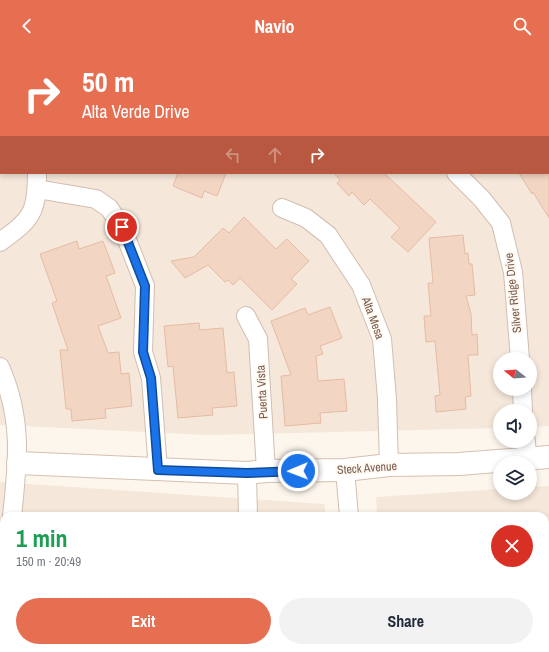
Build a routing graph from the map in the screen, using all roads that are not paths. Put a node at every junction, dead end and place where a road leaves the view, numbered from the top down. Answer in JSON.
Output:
{"nodes":[{"id":1,"x":457,"y":174,"type":"edge"},
{"id":2,"x":37,"y":181,"type":"edge"},
{"id":3,"x":282,"y":208,"type":"dead end"},
{"id":4,"x":0,"y":242,"type":"edge"},
{"id":5,"x":246,"y":316,"type":"dead end"},
{"id":6,"x":519,"y":352,"type":"edge"},
{"id":7,"x":0,"y":367,"type":"edge"},
{"id":8,"x":526,"y":450,"type":"edge"},
{"id":9,"x":549,"y":457,"type":"edge"},
{"id":10,"x":18,"y":463,"type":"junction"},
{"id":11,"x":389,"y":465,"type":"junction"},
{"id":12,"x":158,"y":470,"type":"junction"},
{"id":13,"x":345,"y":470,"type":"junction"},
{"id":14,"x":257,"y":472,"type":"junction"},
{"id":15,"x":12,"y":512,"type":"edge"},
{"id":16,"x":249,"y":512,"type":"edge"},
{"id":17,"x":349,"y":512,"type":"edge"}],
"edges":[{"from":1,"to":6,"type":"street","name":"Silver Ridge Drive"},
{"from":2,"to":4,"type":"street"},
{"from":2,"to":12,"type":"street"},
{"from":3,"to":11,"type":"street","name":"Alta Mesa"},
{"from":5,"to":14,"type":"street","name":"Puerta Vista"},
{"from":7,"to":10,"type":"street"},
{"from":8,"to":9,"type":"street","name":"Steck Avenue"},
{"from":8,"to":11,"type":"street","name":"Steck Avenue"},
{"from":10,"to":12,"type":"street","name":"Steck Avenue"},
{"from":10,"to":15,"type":"street"},
{"from":11,"to":13,"type":"street","name":"Steck Avenue"},
{"from":12,"to":14,"type":"street","name":"Steck Avenue"},
{"from":13,"to":14,"type":"street","name":"Steck Avenue"},
{"from":13,"to":17,"type":"street"},
{"from":14,"to":16,"type":"street","name":"Puerta Vista"}]}
